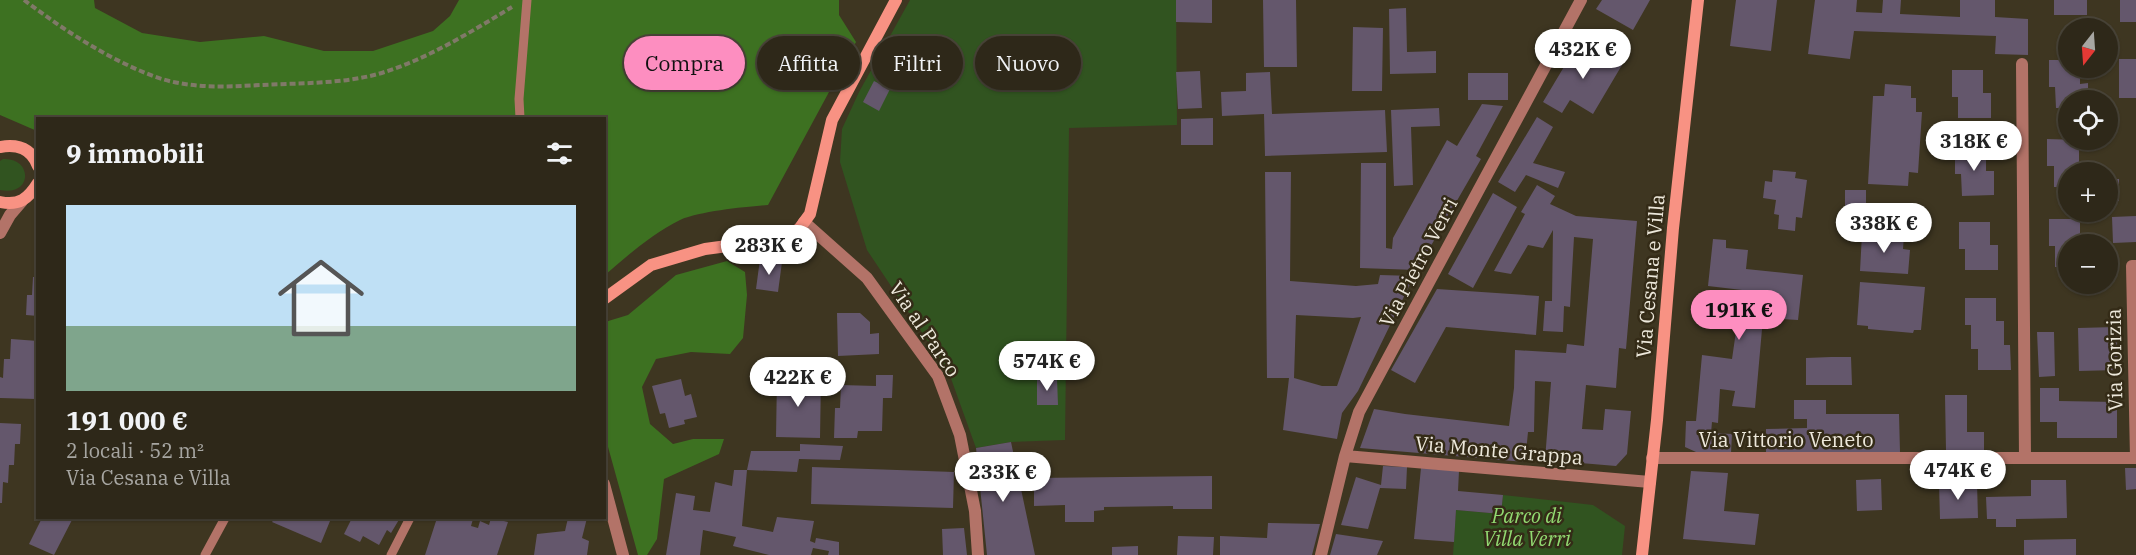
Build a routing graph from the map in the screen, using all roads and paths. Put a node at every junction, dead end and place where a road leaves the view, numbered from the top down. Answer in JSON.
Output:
{"nodes":[{"id":1,"x":24,"y":0,"type":"edge"},
{"id":2,"x":527,"y":0,"type":"edge"},
{"id":3,"x":896,"y":0,"type":"edge"},
{"id":4,"x":1581,"y":0,"type":"edge"},
{"id":5,"x":1698,"y":0,"type":"edge"},
{"id":6,"x":516,"y":5,"type":"dead end"},
{"id":7,"x":2022,"y":64,"type":"dead end"},
{"id":8,"x":519,"y":117,"type":"edge"},
{"id":9,"x":0,"y":147,"type":"edge"},
{"id":10,"x":36,"y":162,"type":"edge"},
{"id":11,"x":30,"y":198,"type":"edge"},
{"id":12,"x":0,"y":202,"type":"edge"},
{"id":13,"x":804,"y":222,"type":"junction"},
{"id":14,"x":0,"y":229,"type":"edge"},
{"id":15,"x":2136,"y":266,"type":"edge"},
{"id":16,"x":606,"y":298,"type":"edge"},
{"id":17,"x":1346,"y":456,"type":"junction"},
{"id":18,"x":1652,"y":458,"type":"junction"},
{"id":19,"x":2025,"y":458,"type":"junction"},
{"id":20,"x":2136,"y":458,"type":"edge"},
{"id":21,"x":1650,"y":482,"type":"junction"},
{"id":22,"x":606,"y":491,"type":"edge"},
{"id":23,"x":224,"y":519,"type":"edge"},
{"id":24,"x":409,"y":519,"type":"edge"},
{"id":25,"x":205,"y":555,"type":"edge"},
{"id":26,"x":391,"y":555,"type":"edge"},
{"id":27,"x":623,"y":555,"type":"edge"},
{"id":28,"x":978,"y":555,"type":"edge"},
{"id":29,"x":1321,"y":555,"type":"edge"},
{"id":30,"x":1642,"y":555,"type":"edge"}],
"edges":[{"from":1,"to":6,"type":"path"},
{"from":2,"to":8,"type":"lane"},
{"from":3,"to":13,"type":"main road"},
{"from":4,"to":17,"type":"street","name":"Via Pietro Verri"},
{"from":5,"to":18,"type":"main road","name":"Via Cesana e Villa"},
{"from":7,"to":19,"type":"street"},
{"from":9,"to":10,"type":"main road"},
{"from":11,"to":12,"type":"main road"},
{"from":11,"to":14,"type":"street"},
{"from":13,"to":16,"type":"main road"},
{"from":13,"to":28,"type":"street","name":"Via al Parco"},
{"from":15,"to":20,"type":"street","name":"Via Gorizia"},
{"from":17,"to":21,"type":"street","name":"Via Monte Grappa"},
{"from":17,"to":29,"type":"street","name":"Via Pietro Verri"},
{"from":18,"to":19,"type":"street","name":"Via Vittorio Veneto"},
{"from":18,"to":21,"type":"main road","name":"Via Cesana e Villa"},
{"from":19,"to":20,"type":"street","name":"Via Vittorio Veneto"},
{"from":21,"to":30,"type":"main road","name":"Via Cesana e Villa"},
{"from":22,"to":27,"type":"street"},
{"from":23,"to":25,"type":"lane"},
{"from":24,"to":26,"type":"lane"}]}
